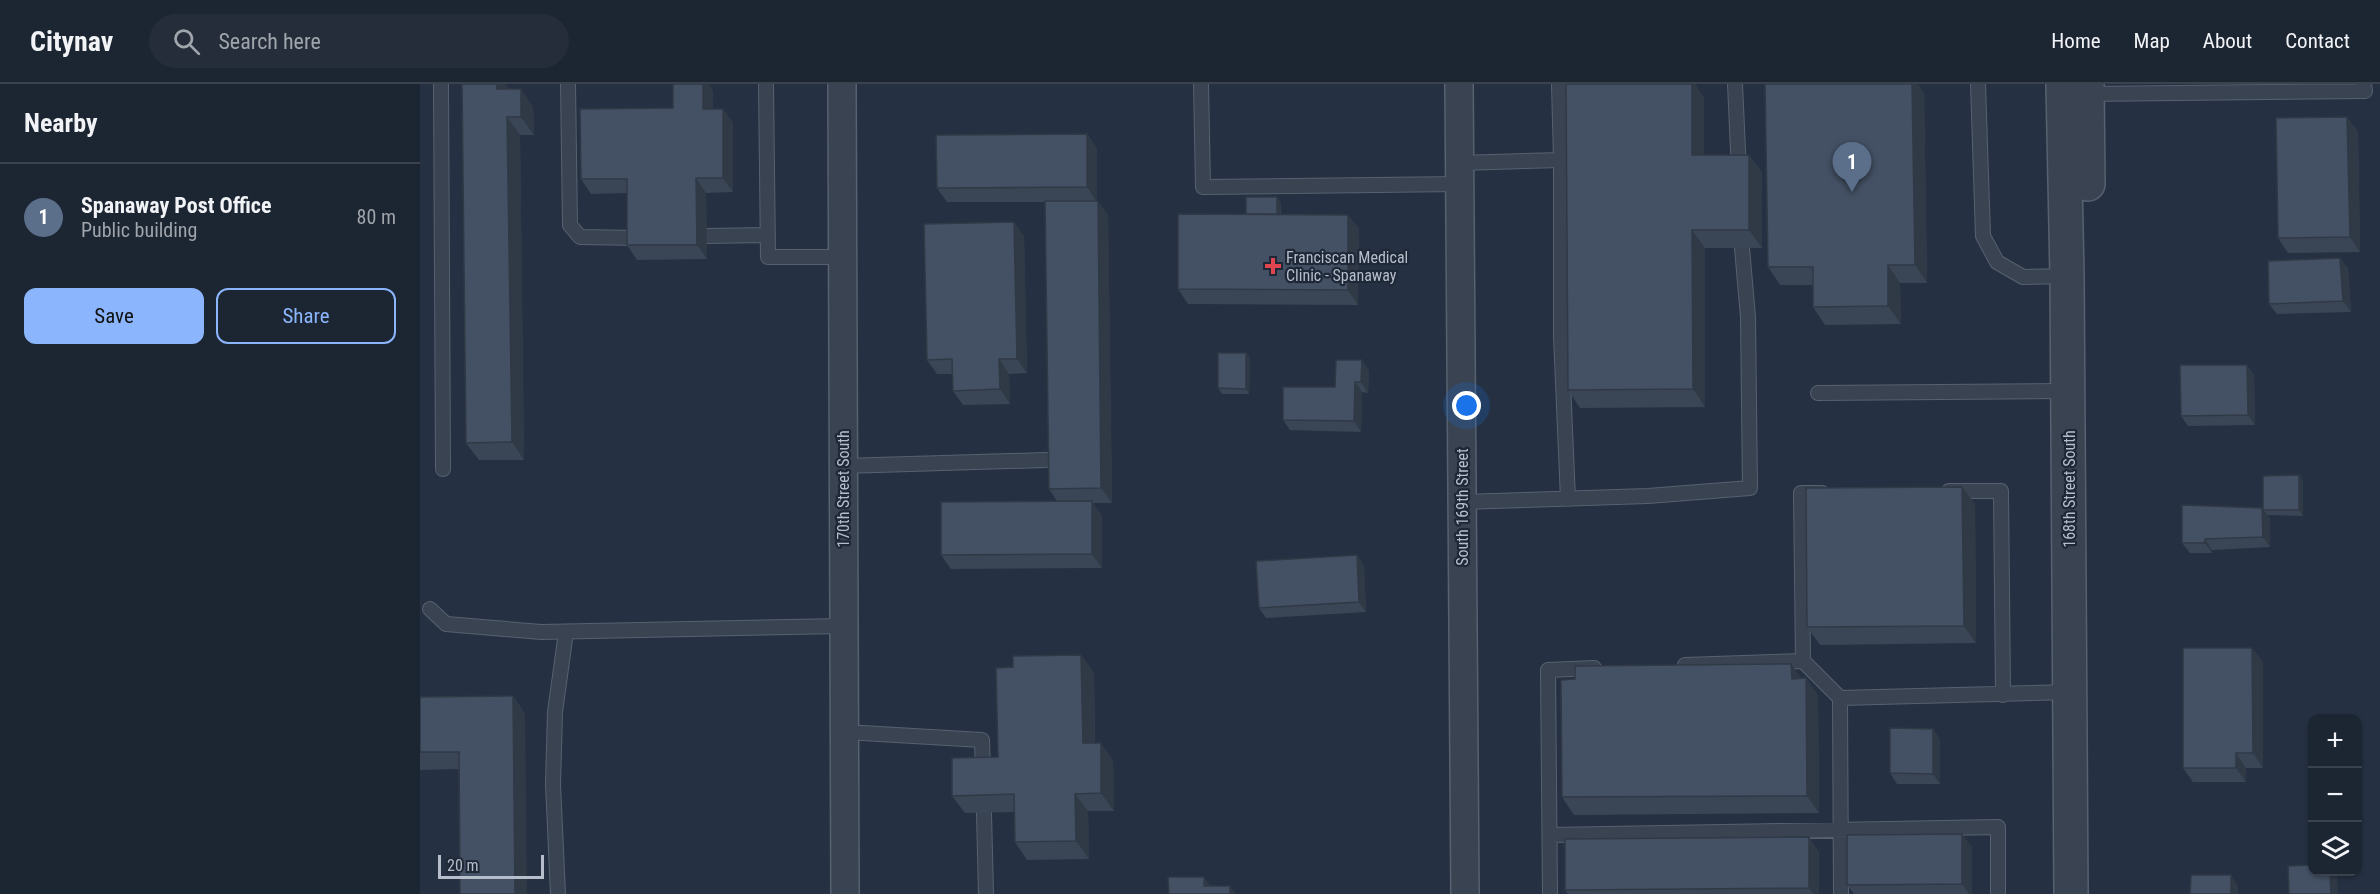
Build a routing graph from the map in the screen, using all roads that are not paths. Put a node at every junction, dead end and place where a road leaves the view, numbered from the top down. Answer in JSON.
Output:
{"nodes":[{"id":1,"x":441,"y":84,"type":"edge"},
{"id":2,"x":568,"y":84,"type":"edge"},
{"id":3,"x":766,"y":84,"type":"edge"},
{"id":4,"x":842,"y":84,"type":"edge"},
{"id":5,"x":1201,"y":84,"type":"edge"},
{"id":6,"x":1459,"y":84,"type":"edge"},
{"id":7,"x":1559,"y":84,"type":"edge"},
{"id":8,"x":1736,"y":84,"type":"edge"},
{"id":9,"x":1978,"y":84,"type":"edge"},
{"id":10,"x":2364,"y":84,"type":"edge"},
{"id":11,"x":2079,"y":87,"type":"edge"},
{"id":12,"x":1561,"y":160,"type":"junction"},
{"id":13,"x":1739,"y":172,"type":"edge"},
{"id":14,"x":1459,"y":173,"type":"junction"},
{"id":15,"x":768,"y":235,"type":"junction"},
{"id":16,"x":707,"y":236,"type":"dead end"},
{"id":17,"x":638,"y":238,"type":"edge"},
{"id":18,"x":1742,"y":248,"type":"edge"},
{"id":19,"x":842,"y":257,"type":"junction"},
{"id":20,"x":2067,"y":276,"type":"junction"},
{"id":21,"x":2068,"y":391,"type":"junction"},
{"id":22,"x":1818,"y":393,"type":"dead end"},
{"id":23,"x":1046,"y":460,"type":"edge"},
{"id":24,"x":843,"y":466,"type":"junction"},
{"id":25,"x":442,"y":469,"type":"dead end"},
{"id":26,"x":1930,"y":491,"type":"edge"},
{"id":27,"x":1836,"y":493,"type":"edge"},
{"id":28,"x":1568,"y":499,"type":"junction"},
{"id":29,"x":1462,"y":502,"type":"junction"},
{"id":30,"x":430,"y":609,"type":"dead end"},
{"id":31,"x":843,"y":626,"type":"junction"},
{"id":32,"x":566,"y":632,"type":"junction"},
{"id":33,"x":1803,"y":662,"type":"junction"},
{"id":34,"x":1675,"y":666,"type":"edge"},
{"id":35,"x":1605,"y":668,"type":"edge"},
{"id":36,"x":2070,"y":692,"type":"junction"},
{"id":37,"x":2003,"y":695,"type":"junction"},
{"id":38,"x":1839,"y":698,"type":"junction"},
{"id":39,"x":845,"y":732,"type":"junction"},
{"id":40,"x":984,"y":776,"type":"edge"},
{"id":41,"x":984,"y":813,"type":"edge"},
{"id":42,"x":1841,"y":831,"type":"junction"},
{"id":43,"x":1550,"y":835,"type":"junction"},
{"id":44,"x":558,"y":894,"type":"edge"},
{"id":45,"x":845,"y":894,"type":"edge"},
{"id":46,"x":986,"y":894,"type":"edge"},
{"id":47,"x":1465,"y":894,"type":"edge"},
{"id":48,"x":1551,"y":894,"type":"edge"},
{"id":49,"x":1841,"y":894,"type":"edge"},
{"id":50,"x":1998,"y":894,"type":"edge"},
{"id":51,"x":2071,"y":894,"type":"edge"},
{"id":52,"x":2092,"y":894,"type":"edge"}],
"edges":[{"from":1,"to":25,"type":"lane"},
{"from":2,"to":17,"type":"lane"},
{"from":3,"to":15,"type":"lane"},
{"from":4,"to":19,"type":"street","name":"170th Street South"},
{"from":5,"to":14,"type":"lane"},
{"from":6,"to":14,"type":"street","name":"South 169th Street"},
{"from":7,"to":12,"type":"lane"},
{"from":8,"to":13,"type":"lane"},
{"from":9,"to":20,"type":"lane"},
{"from":10,"to":11,"type":"lane"},
{"from":11,"to":20,"type":"street","name":"168th Street South"},
{"from":11,"to":52,"type":"street","name":"168th Street South"},
{"from":12,"to":14,"type":"lane"},
{"from":12,"to":28,"type":"lane"},
{"from":14,"to":29,"type":"street","name":"South 169th Street"},
{"from":15,"to":16,"type":"lane"},
{"from":15,"to":19,"type":"lane"},
{"from":18,"to":28,"type":"lane"},
{"from":19,"to":24,"type":"street","name":"170th Street South"},
{"from":20,"to":21,"type":"street","name":"168th Street South"},
{"from":21,"to":22,"type":"lane"},
{"from":21,"to":36,"type":"street","name":"168th Street South"},
{"from":23,"to":24,"type":"lane"},
{"from":24,"to":31,"type":"street","name":"170th Street South"},
{"from":26,"to":37,"type":"lane"},
{"from":27,"to":33,"type":"lane"},
{"from":28,"to":29,"type":"lane"},
{"from":29,"to":47,"type":"street","name":"South 169th Street"},
{"from":30,"to":32,"type":"lane"},
{"from":31,"to":32,"type":"lane"},
{"from":31,"to":39,"type":"street","name":"170th Street South"},
{"from":32,"to":44,"type":"lane"},
{"from":33,"to":34,"type":"lane"},
{"from":33,"to":38,"type":"lane"},
{"from":35,"to":43,"type":"lane"},
{"from":36,"to":37,"type":"lane"},
{"from":36,"to":51,"type":"street","name":"168th Street South"},
{"from":37,"to":38,"type":"lane"},
{"from":38,"to":42,"type":"lane"},
{"from":39,"to":40,"type":"lane"},
{"from":39,"to":45,"type":"street","name":"170th Street South"},
{"from":41,"to":46,"type":"lane"},
{"from":42,"to":43,"type":"lane"},
{"from":42,"to":49,"type":"lane"},
{"from":42,"to":50,"type":"lane"},
{"from":43,"to":48,"type":"lane"}]}
